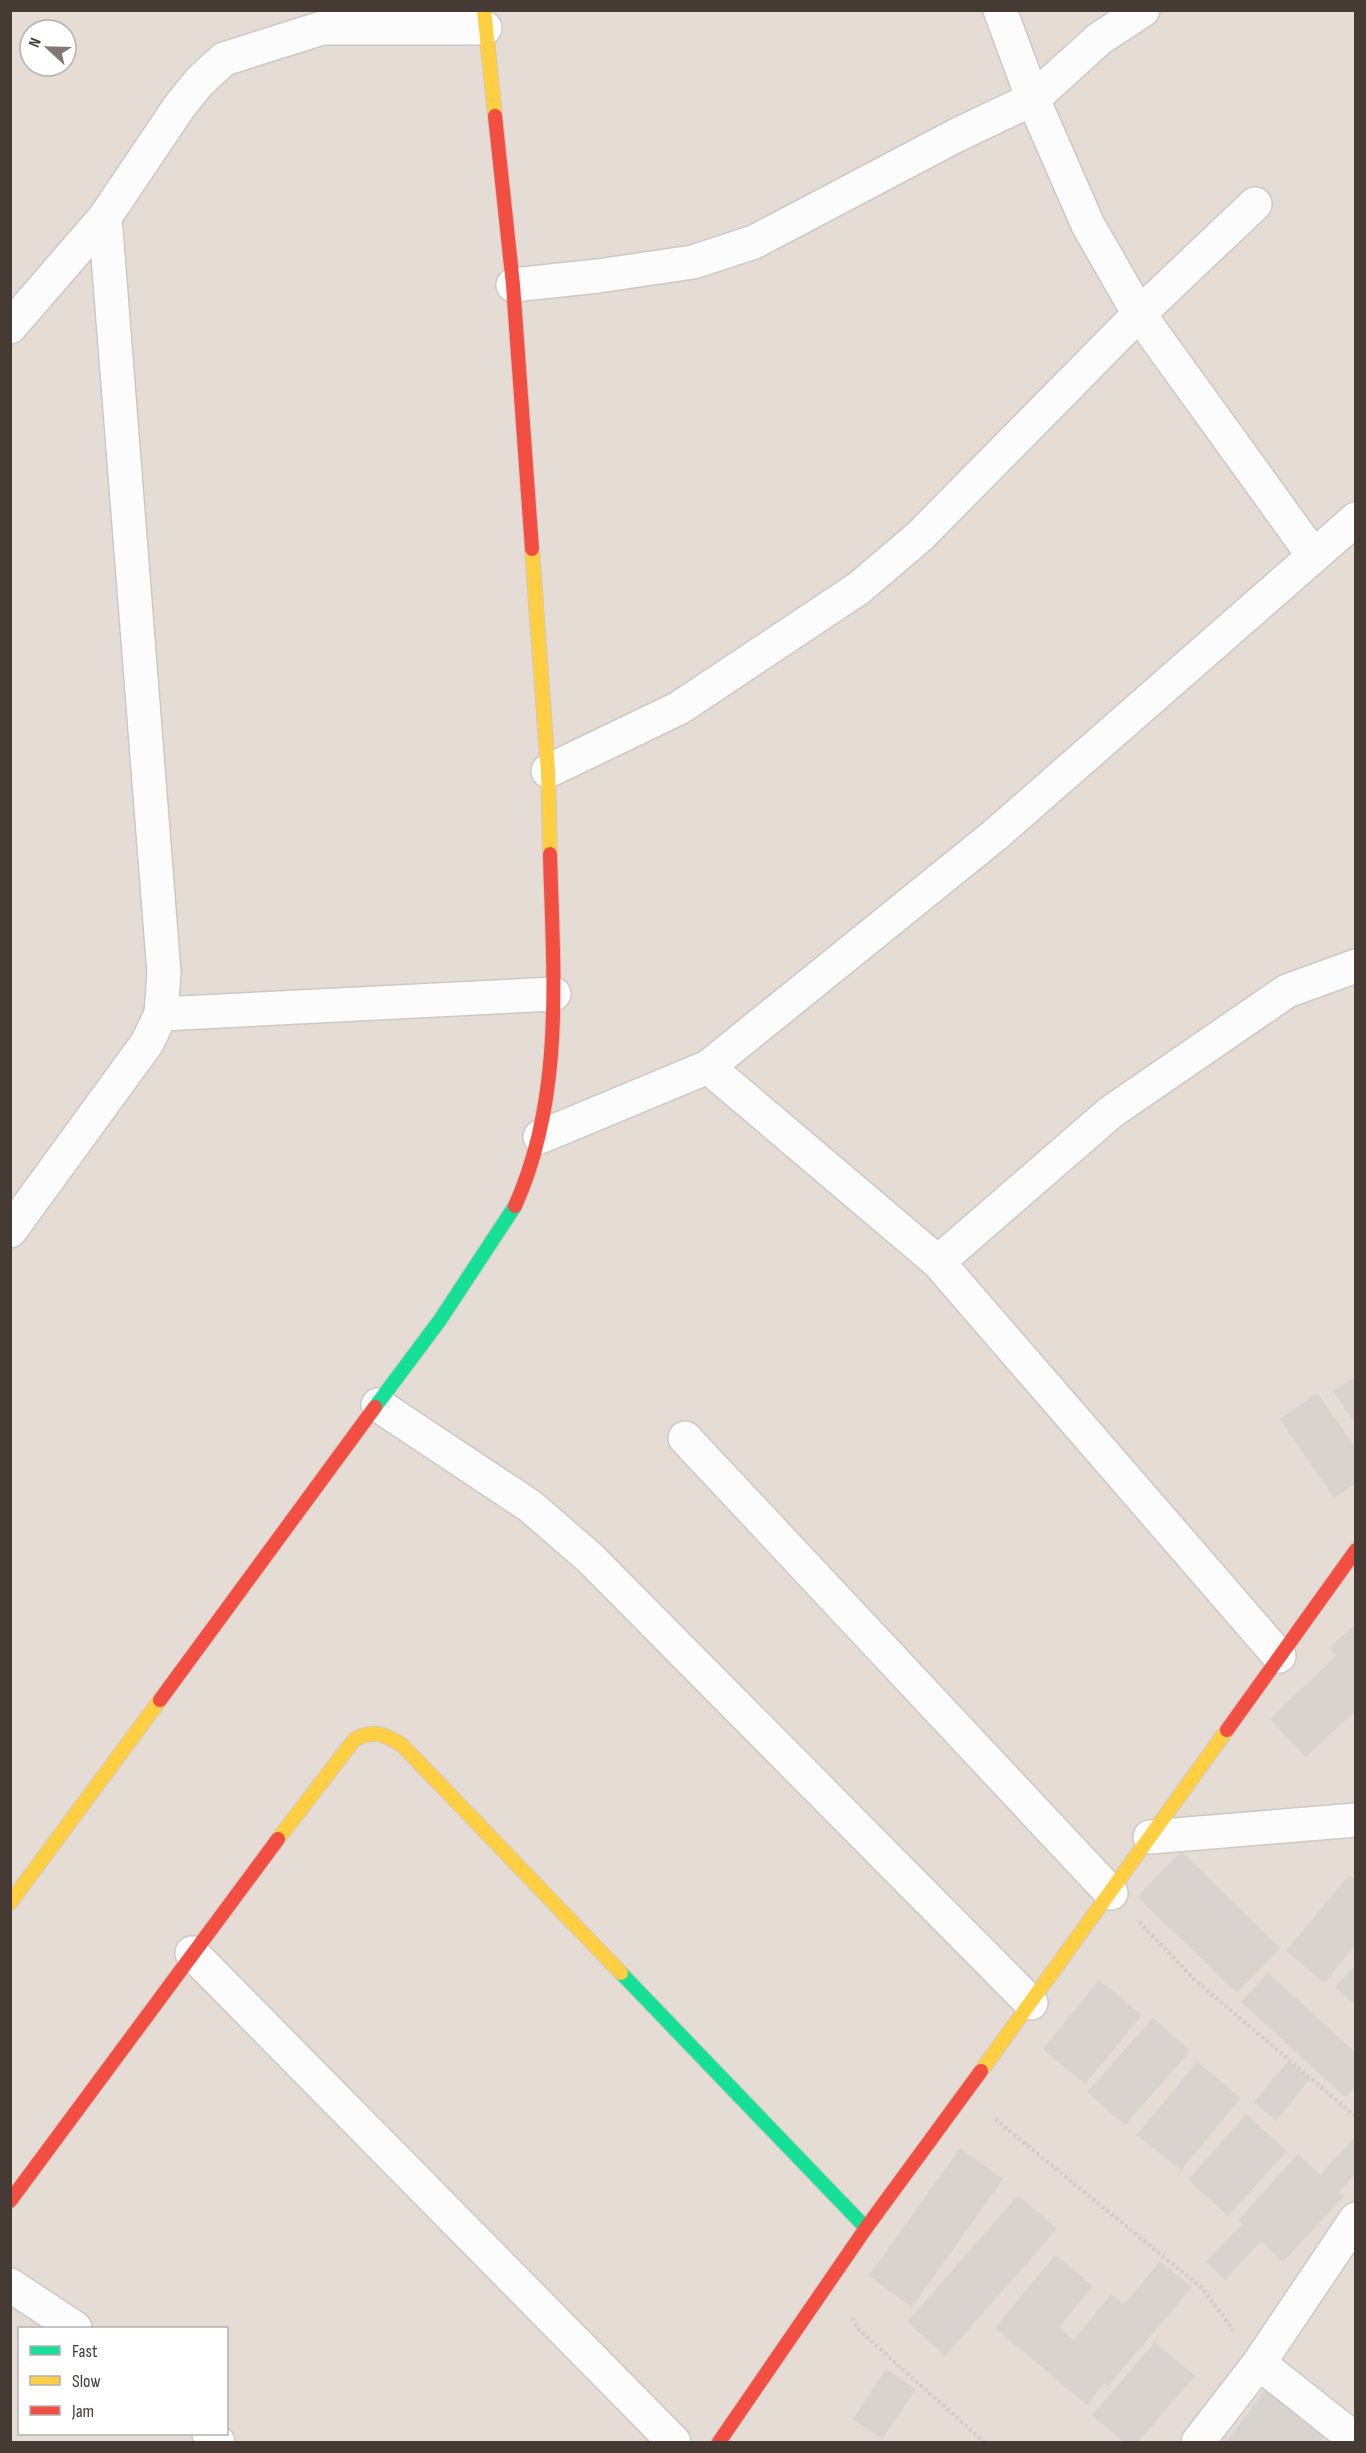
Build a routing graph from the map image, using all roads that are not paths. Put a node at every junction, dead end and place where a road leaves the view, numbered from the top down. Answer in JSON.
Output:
{"nodes":[{"id":1,"x":1000,"y":10,"type":"edge"},
{"id":2,"x":1143,"y":10,"type":"edge"},
{"id":3,"x":484,"y":19,"type":"edge"},
{"id":4,"x":1033,"y":99,"type":"junction"},
{"id":5,"x":1255,"y":204,"type":"dead end"},
{"id":6,"x":105,"y":217,"type":"junction"},
{"id":7,"x":513,"y":285,"type":"junction"},
{"id":8,"x":1139,"y":314,"type":"junction"},
{"id":9,"x":10,"y":327,"type":"edge"},
{"id":10,"x":1356,"y":519,"type":"edge"},
{"id":11,"x":1312,"y":555,"type":"junction"},
{"id":12,"x":548,"y":771,"type":"junction"},
{"id":13,"x":1356,"y":966,"type":"edge"},
{"id":14,"x":554,"y":994,"type":"junction"},
{"id":15,"x":161,"y":1014,"type":"junction"},
{"id":16,"x":708,"y":1067,"type":"junction"},
{"id":17,"x":540,"y":1137,"type":"junction"},
{"id":18,"x":10,"y":1231,"type":"edge"},
{"id":19,"x":938,"y":1262,"type":"junction"},
{"id":20,"x":378,"y":1405,"type":"junction"},
{"id":21,"x":685,"y":1438,"type":"dead end"},
{"id":22,"x":1356,"y":1550,"type":"edge"},
{"id":23,"x":1279,"y":1656,"type":"junction"},
{"id":24,"x":1356,"y":1820,"type":"edge"},
{"id":25,"x":1150,"y":1837,"type":"junction"},
{"id":26,"x":1111,"y":1893,"type":"junction"},
{"id":27,"x":10,"y":1903,"type":"edge"},
{"id":28,"x":192,"y":1953,"type":"junction"},
{"id":29,"x":1031,"y":2003,"type":"junction"},
{"id":30,"x":10,"y":2201,"type":"edge"},
{"id":31,"x":1356,"y":2219,"type":"edge"},
{"id":32,"x":866,"y":2228,"type":"junction"},
{"id":33,"x":10,"y":2285,"type":"edge"},
{"id":34,"x":73,"y":2327,"type":"edge"},
{"id":35,"x":1259,"y":2364,"type":"junction"},
{"id":36,"x":1356,"y":2440,"type":"edge"},
{"id":37,"x":674,"y":2442,"type":"edge"},
{"id":38,"x":719,"y":2442,"type":"edge"},
{"id":39,"x":1198,"y":2442,"type":"edge"}],
"edges":[{"from":1,"to":4,"type":"street"},
{"from":2,"to":4,"type":"street"},
{"from":3,"to":6,"type":"street"},
{"from":3,"to":7,"type":"street"},
{"from":4,"to":7,"type":"street"},
{"from":4,"to":8,"type":"street"},
{"from":5,"to":8,"type":"street"},
{"from":6,"to":9,"type":"street"},
{"from":6,"to":15,"type":"street"},
{"from":7,"to":12,"type":"street"},
{"from":8,"to":11,"type":"street"},
{"from":8,"to":12,"type":"street"},
{"from":10,"to":11,"type":"street"},
{"from":11,"to":16,"type":"street"},
{"from":12,"to":14,"type":"street"},
{"from":13,"to":19,"type":"street"},
{"from":14,"to":15,"type":"street"},
{"from":14,"to":17,"type":"street"},
{"from":15,"to":18,"type":"street"},
{"from":16,"to":17,"type":"street"},
{"from":16,"to":19,"type":"street"},
{"from":17,"to":20,"type":"street"},
{"from":19,"to":23,"type":"street"},
{"from":20,"to":27,"type":"street"},
{"from":20,"to":29,"type":"street"},
{"from":21,"to":26,"type":"street"},
{"from":22,"to":23,"type":"street"},
{"from":23,"to":25,"type":"street"},
{"from":24,"to":25,"type":"street"},
{"from":25,"to":26,"type":"street"},
{"from":26,"to":29,"type":"street"},
{"from":28,"to":30,"type":"street"},
{"from":28,"to":32,"type":"street"},
{"from":28,"to":37,"type":"street"},
{"from":29,"to":32,"type":"street"},
{"from":31,"to":35,"type":"street"},
{"from":32,"to":38,"type":"street"},
{"from":33,"to":34,"type":"street"},
{"from":35,"to":36,"type":"street"},
{"from":35,"to":39,"type":"street"}]}
